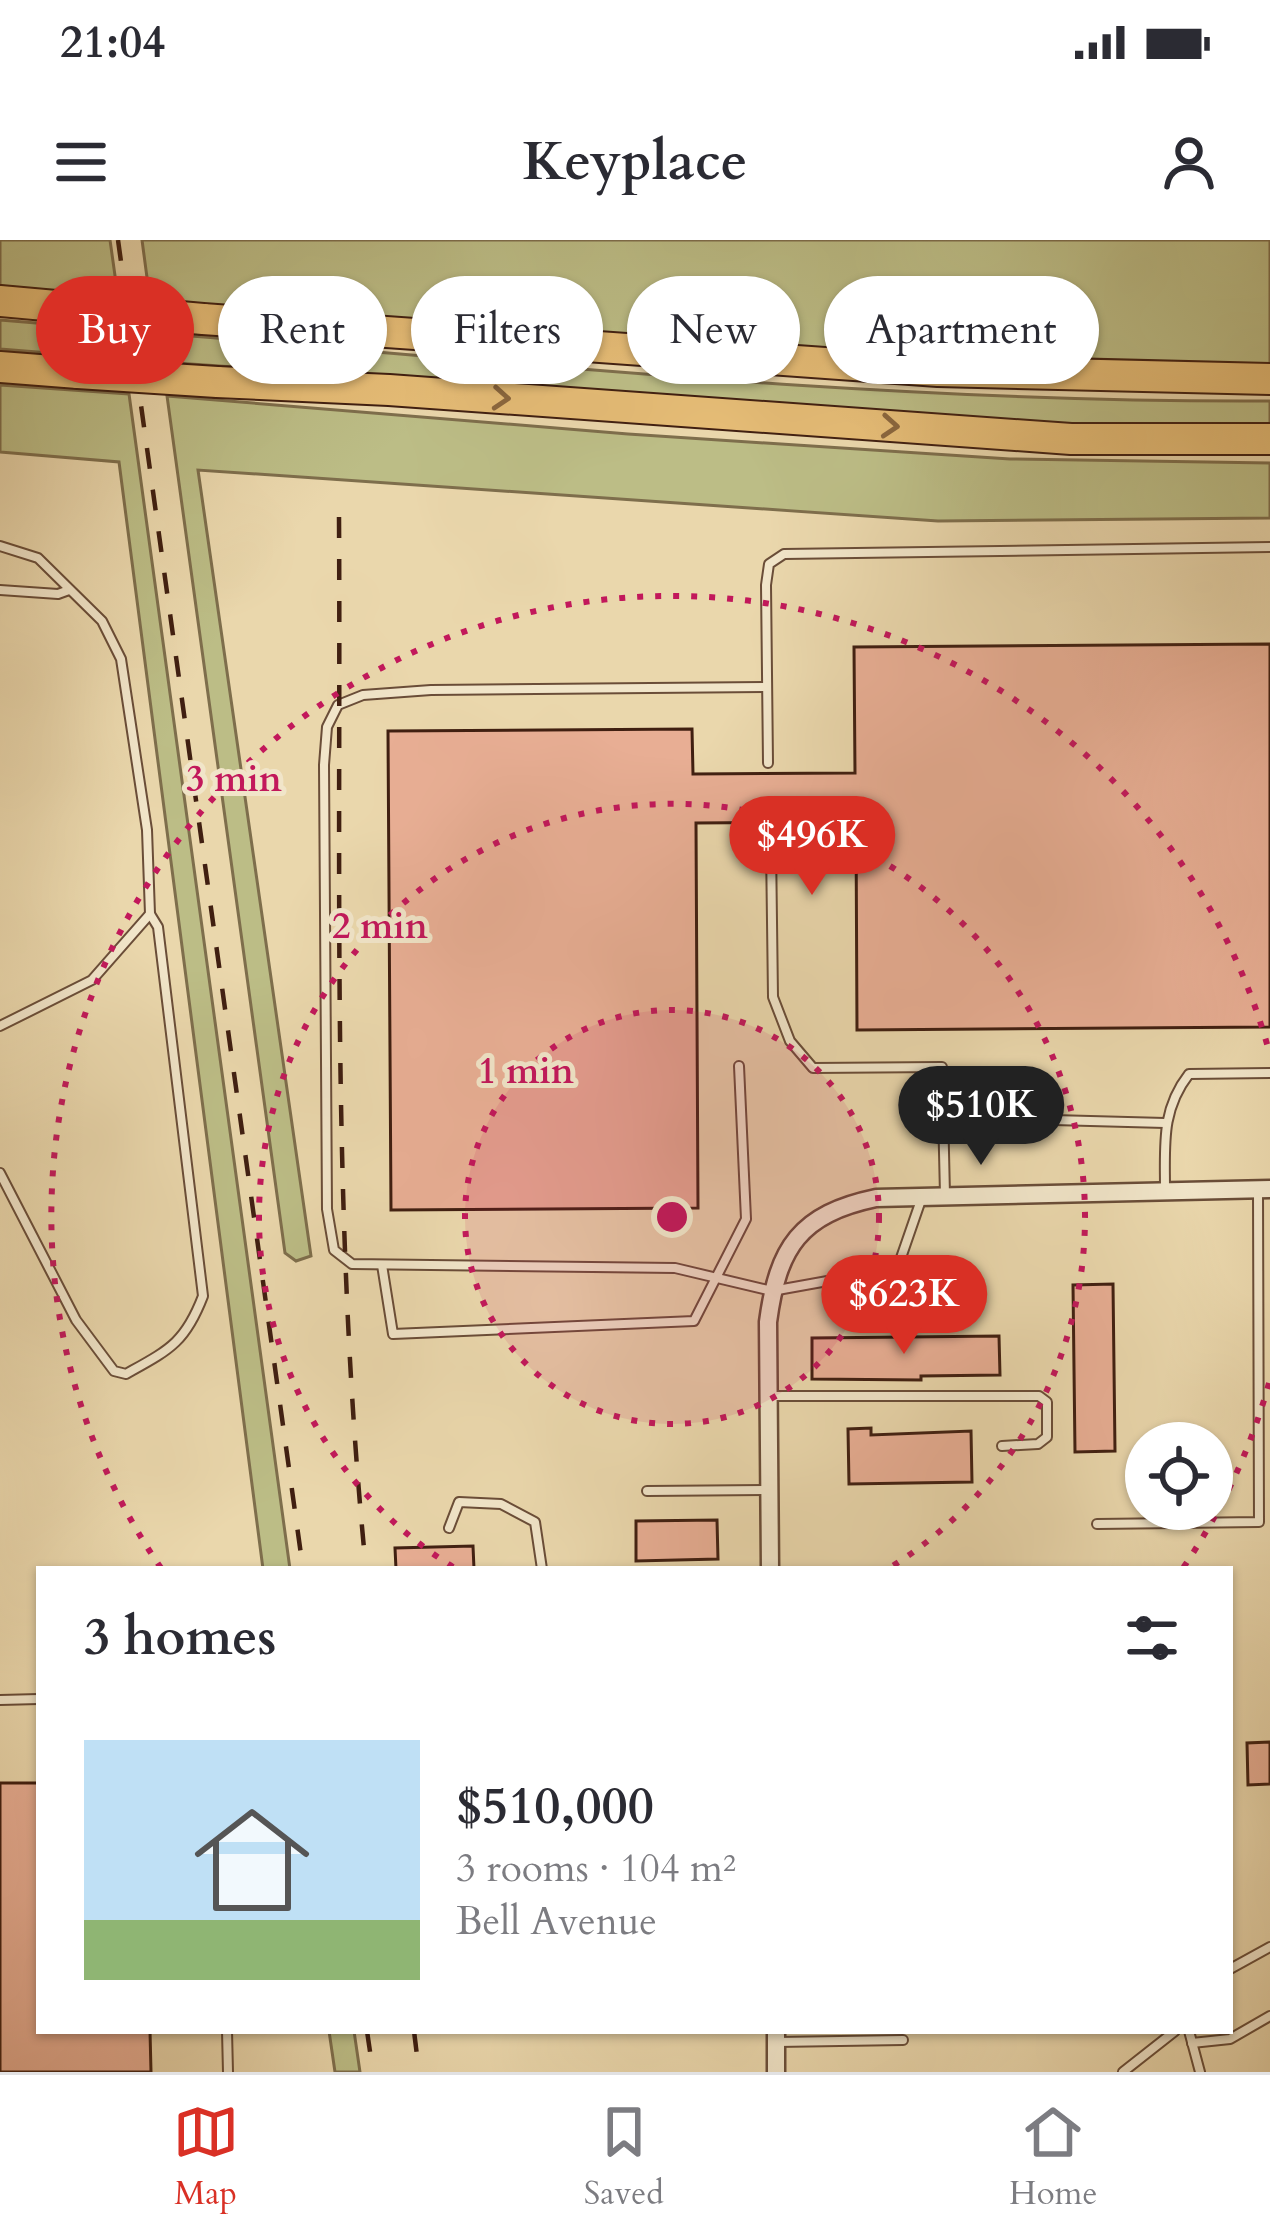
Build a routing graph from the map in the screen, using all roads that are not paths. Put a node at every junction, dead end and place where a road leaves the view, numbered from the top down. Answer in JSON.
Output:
{"nodes":[{"id":1,"x":0,"y":301,"type":"edge"},
{"id":2,"x":0,"y":367,"type":"edge"},
{"id":3,"x":1270,"y":379,"type":"edge"},
{"id":4,"x":1270,"y":439,"type":"edge"},
{"id":5,"x":0,"y":546,"type":"edge"},
{"id":6,"x":1270,"y":547,"type":"edge"},
{"id":7,"x":0,"y":590,"type":"edge"},
{"id":8,"x":69,"y":590,"type":"junction"},
{"id":9,"x":766,"y":687,"type":"junction"},
{"id":10,"x":768,"y":764,"type":"dead end"},
{"id":11,"x":770,"y":846,"type":"dead end"},
{"id":12,"x":150,"y":914,"type":"junction"},
{"id":13,"x":0,"y":1026,"type":"edge"},
{"id":14,"x":739,"y":1066,"type":"dead end"},
{"id":15,"x":1270,"y":1072,"type":"edge"},
{"id":16,"x":943,"y":1118,"type":"junction"},
{"id":17,"x":1165,"y":1123,"type":"junction"},
{"id":18,"x":0,"y":1173,"type":"edge"},
{"id":19,"x":1264,"y":1189,"type":"edge"},
{"id":20,"x":1165,"y":1190,"type":"junction"},
{"id":21,"x":945,"y":1195,"type":"junction"},
{"id":22,"x":922,"y":1196,"type":"junction"},
{"id":23,"x":382,"y":1265,"type":"junction"},
{"id":24,"x":716,"y":1277,"type":"junction"},
{"id":25,"x":772,"y":1291,"type":"junction"},
{"id":26,"x":769,"y":1396,"type":"junction"},
{"id":27,"x":1002,"y":1446,"type":"dead end"},
{"id":28,"x":647,"y":1490,"type":"dead end"},
{"id":29,"x":770,"y":1490,"type":"junction"},
{"id":30,"x":1097,"y":1524,"type":"dead end"},
{"id":31,"x":449,"y":1528,"type":"dead end"},
{"id":32,"x":542,"y":1566,"type":"edge"},
{"id":33,"x":770,"y":1566,"type":"edge"},
{"id":34,"x":36,"y":1699,"type":"edge"},
{"id":35,"x":0,"y":1700,"type":"edge"},
{"id":36,"x":1270,"y":1947,"type":"edge"},
{"id":37,"x":1233,"y":1967,"type":"edge"},
{"id":38,"x":1270,"y":2016,"type":"edge"},
{"id":39,"x":227,"y":2034,"type":"edge"},
{"id":40,"x":1171,"y":2034,"type":"edge"},
{"id":41,"x":1190,"y":2034,"type":"edge"},
{"id":42,"x":776,"y":2036,"type":"edge"},
{"id":43,"x":903,"y":2041,"type":"dead end"},
{"id":44,"x":1192,"y":2043,"type":"junction"},
{"id":45,"x":228,"y":2072,"type":"edge"},
{"id":46,"x":776,"y":2072,"type":"edge"},
{"id":47,"x":1124,"y":2072,"type":"edge"},
{"id":48,"x":1200,"y":2072,"type":"edge"}],
"edges":[{"from":1,"to":3,"type":"highway","bridge":true},
{"from":2,"to":4,"type":"highway","one_way":true,"bridge":true},
{"from":5,"to":8,"type":"lane"},
{"from":6,"to":9,"type":"lane"},
{"from":7,"to":8,"type":"lane"},
{"from":8,"to":12,"type":"lane"},
{"from":9,"to":10,"type":"lane"},
{"from":9,"to":23,"type":"lane"},
{"from":11,"to":16,"type":"lane"},
{"from":12,"to":13,"type":"lane"},
{"from":12,"to":18,"type":"lane"},
{"from":14,"to":24,"type":"lane"},
{"from":15,"to":17,"type":"lane"},
{"from":16,"to":17,"type":"lane"},
{"from":16,"to":21,"type":"lane"},
{"from":17,"to":20,"type":"lane"},
{"from":19,"to":20,"type":"street"},
{"from":19,"to":30,"type":"lane"},
{"from":20,"to":21,"type":"street"},
{"from":21,"to":22,"type":"street"},
{"from":22,"to":25,"type":"street"},
{"from":22,"to":25,"type":"lane"},
{"from":23,"to":24,"type":"lane"},
{"from":23,"to":24,"type":"lane"},
{"from":24,"to":25,"type":"lane"},
{"from":25,"to":26,"type":"street"},
{"from":26,"to":27,"type":"lane"},
{"from":26,"to":29,"type":"street"},
{"from":28,"to":29,"type":"lane"},
{"from":29,"to":33,"type":"street"},
{"from":31,"to":32,"type":"lane"},
{"from":34,"to":35,"type":"lane"},
{"from":36,"to":37,"type":"lane"},
{"from":38,"to":44,"type":"lane"},
{"from":39,"to":45,"type":"lane"},
{"from":40,"to":47,"type":"lane"},
{"from":41,"to":44,"type":"lane"},
{"from":42,"to":43,"type":"lane"},
{"from":42,"to":46,"type":"street"},
{"from":44,"to":48,"type":"lane"}]}
